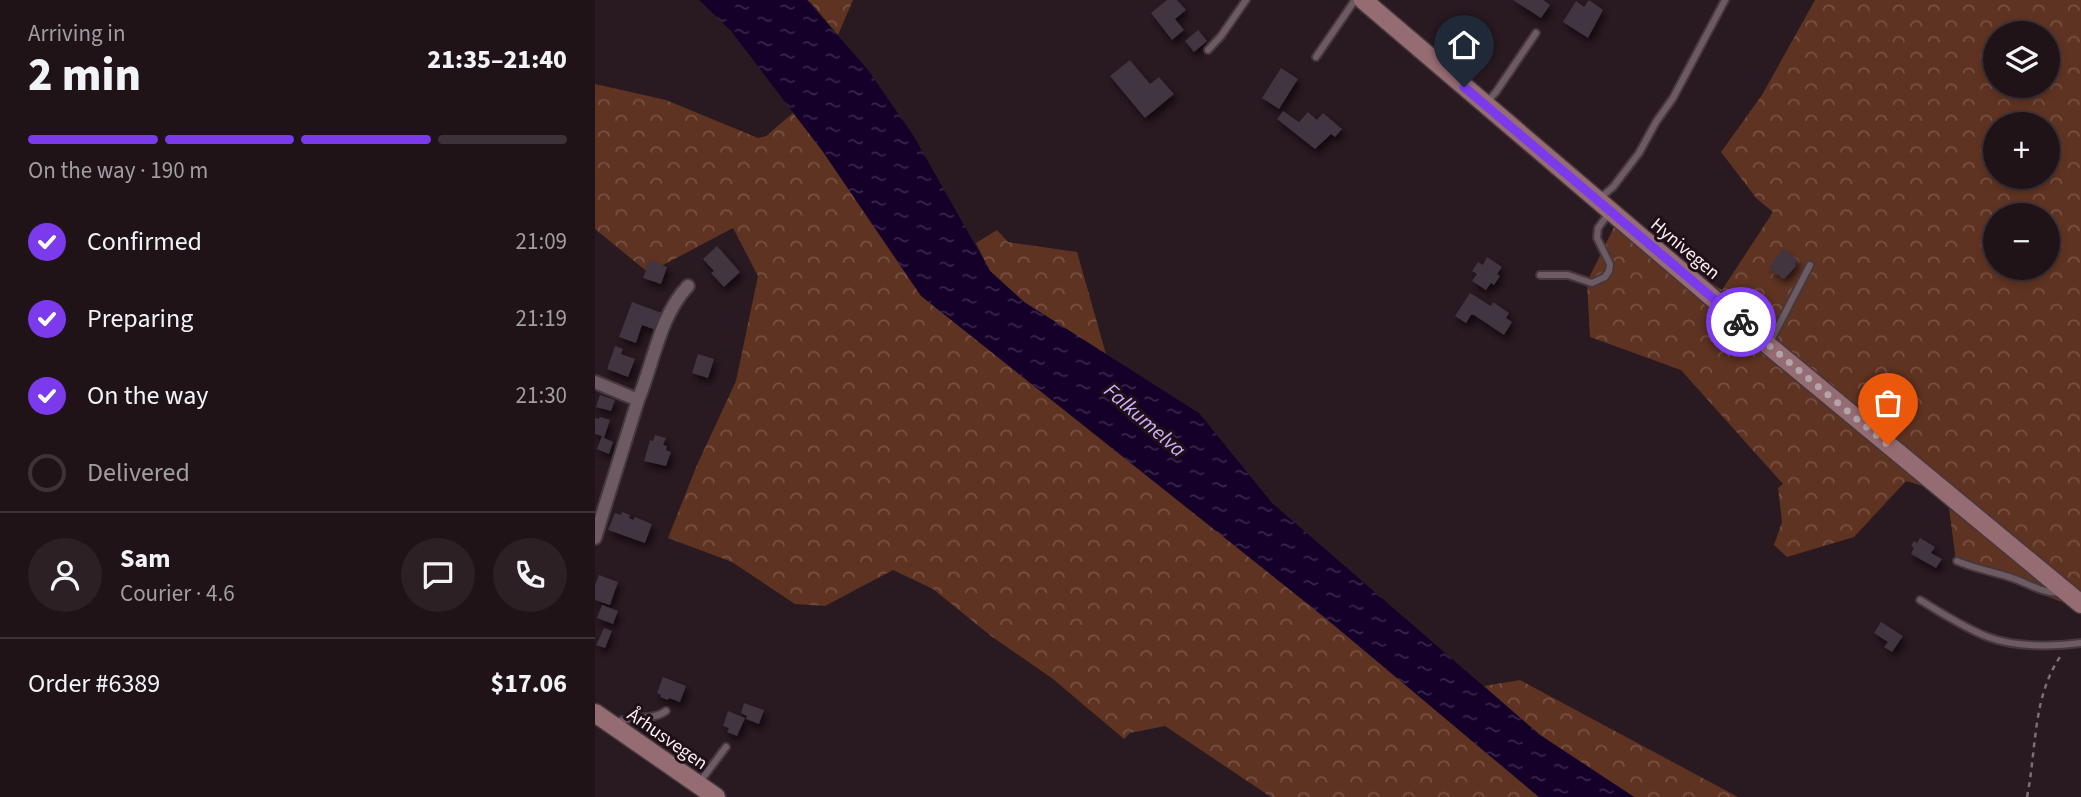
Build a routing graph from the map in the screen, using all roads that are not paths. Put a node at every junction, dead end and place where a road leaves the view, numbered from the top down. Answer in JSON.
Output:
{"nodes":[{"id":1,"x":1246,"y":0,"type":"edge"},
{"id":2,"x":1355,"y":0,"type":"edge"},
{"id":3,"x":1363,"y":0,"type":"edge"},
{"id":4,"x":1725,"y":0,"type":"edge"},
{"id":5,"x":1536,"y":33,"type":"dead end"},
{"id":6,"x":1208,"y":50,"type":"dead end"},
{"id":7,"x":1316,"y":57,"type":"dead end"},
{"id":8,"x":1485,"y":104,"type":"junction"},
{"id":9,"x":1604,"y":206,"type":"junction"},
{"id":10,"x":1810,"y":265,"type":"dead end"},
{"id":11,"x":1540,"y":275,"type":"dead end"},
{"id":12,"x":688,"y":286,"type":"dead end"},
{"id":13,"x":1769,"y":346,"type":"junction"},
{"id":14,"x":595,"y":382,"type":"edge"},
{"id":15,"x":638,"y":400,"type":"junction"},
{"id":16,"x":595,"y":538,"type":"edge"},
{"id":17,"x":1957,"y":561,"type":"dead end"},
{"id":18,"x":2065,"y":591,"type":"junction"},
{"id":19,"x":1920,"y":600,"type":"dead end"},
{"id":20,"x":2081,"y":604,"type":"edge"},
{"id":21,"x":2081,"y":643,"type":"edge"},
{"id":22,"x":666,"y":711,"type":"dead end"},
{"id":23,"x":600,"y":718,"type":"edge"},
{"id":24,"x":726,"y":747,"type":"dead end"},
{"id":25,"x":698,"y":784,"type":"junction"},
{"id":26,"x":716,"y":797,"type":"edge"}],
"edges":[{"from":1,"to":6,"type":"lane"},
{"from":2,"to":7,"type":"lane"},
{"from":3,"to":8,"type":"main road","name":"Hynivegen"},
{"from":4,"to":9,"type":"lane"},
{"from":5,"to":8,"type":"lane"},
{"from":8,"to":9,"type":"main road","name":"Hynivegen"},
{"from":9,"to":11,"type":"lane"},
{"from":9,"to":13,"type":"main road","name":"Hynivegen"},
{"from":10,"to":13,"type":"lane"},
{"from":12,"to":15,"type":"street"},
{"from":13,"to":18,"type":"main road","name":"Hynivegen"},
{"from":14,"to":15,"type":"street"},
{"from":15,"to":16,"type":"street"},
{"from":17,"to":18,"type":"lane"},
{"from":18,"to":20,"type":"main road","name":"Hynivegen"},
{"from":19,"to":21,"type":"lane"},
{"from":22,"to":23,"type":"lane"},
{"from":23,"to":25,"type":"main road","name":"Århusvegen"},
{"from":24,"to":25,"type":"lane"},
{"from":25,"to":26,"type":"main road","name":"Århusvegen"}]}
